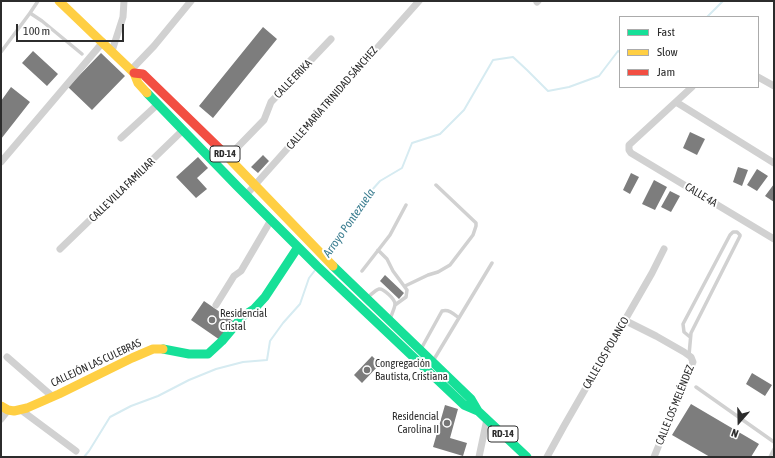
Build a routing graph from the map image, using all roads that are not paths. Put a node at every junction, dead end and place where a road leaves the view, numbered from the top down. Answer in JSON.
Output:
{"nodes":[{"id":1,"x":38,"y":1,"type":"edge"},
{"id":2,"x":59,"y":1,"type":"edge"},
{"id":3,"x":124,"y":1,"type":"edge"},
{"id":4,"x":190,"y":1,"type":"edge"},
{"id":5,"x":419,"y":1,"type":"edge"},
{"id":6,"x":30,"y":13,"type":"junction"},
{"id":7,"x":331,"y":39,"type":"dead end"},
{"id":8,"x":103,"y":42,"type":"junction"},
{"id":9,"x":112,"y":51,"type":"junction"},
{"id":10,"x":1,"y":52,"type":"edge"},
{"id":11,"x":82,"y":54,"type":"dead end"},
{"id":12,"x":132,"y":71,"type":"junction"},
{"id":13,"x":759,"y":78,"type":"edge"},
{"id":14,"x":774,"y":86,"type":"edge"},
{"id":15,"x":691,"y":88,"type":"edge"},
{"id":16,"x":676,"y":102,"type":"junction"},
{"id":17,"x":158,"y":104,"type":"junction"},
{"id":18,"x":183,"y":130,"type":"junction"},
{"id":19,"x":121,"y":138,"type":"dead end"},
{"id":20,"x":228,"y":157,"type":"junction"},
{"id":21,"x":1,"y":162,"type":"edge"},
{"id":22,"x":774,"y":163,"type":"edge"},
{"id":23,"x":436,"y":185,"type":"dead end"},
{"id":24,"x":255,"y":186,"type":"junction"},
{"id":25,"x":246,"y":195,"type":"junction"},
{"id":26,"x":406,"y":205,"type":"dead end"},
{"id":27,"x":271,"y":220,"type":"junction"},
{"id":28,"x":774,"y":240,"type":"edge"},
{"id":29,"x":60,"y":249,"type":"dead end"},
{"id":30,"x":664,"y":249,"type":"dead end"},
{"id":31,"x":300,"y":250,"type":"junction"},
{"id":32,"x":378,"y":250,"type":"junction"},
{"id":33,"x":492,"y":263,"type":"dead end"},
{"id":34,"x":362,"y":271,"type":"dead end"},
{"id":35,"x":405,"y":286,"type":"junction"},
{"id":36,"x":367,"y":299,"type":"junction"},
{"id":37,"x":395,"y":304,"type":"junction"},
{"id":38,"x":216,"y":305,"type":"dead end"},
{"id":39,"x":459,"y":318,"type":"junction"},
{"id":40,"x":624,"y":320,"type":"junction"},
{"id":41,"x":390,"y":321,"type":"junction"},
{"id":42,"x":690,"y":337,"type":"junction"},
{"id":43,"x":420,"y":349,"type":"junction"},
{"id":44,"x":688,"y":355,"type":"junction"},
{"id":45,"x":7,"y":357,"type":"dead end"},
{"id":46,"x":432,"y":362,"type":"junction"},
{"id":47,"x":696,"y":387,"type":"dead end"},
{"id":48,"x":53,"y":397,"type":"junction"},
{"id":49,"x":4,"y":408,"type":"edge"},
{"id":50,"x":21,"y":410,"type":"junction"},
{"id":51,"x":478,"y":411,"type":"junction"},
{"id":52,"x":1,"y":419,"type":"edge"},
{"id":53,"x":487,"y":419,"type":"junction"},
{"id":54,"x":774,"y":442,"type":"edge"},
{"id":55,"x":774,"y":449,"type":"edge"},
{"id":56,"x":76,"y":452,"type":"dead end"},
{"id":57,"x":479,"y":457,"type":"edge"},
{"id":58,"x":527,"y":457,"type":"edge"},
{"id":59,"x":547,"y":457,"type":"edge"},
{"id":60,"x":654,"y":457,"type":"edge"},
{"id":61,"x":770,"y":457,"type":"edge"}],
"edges":[{"from":1,"to":6,"type":"lane"},
{"from":2,"to":8,"type":"main road","number":"RD-14"},
{"from":3,"to":9,"type":"street"},
{"from":4,"to":12,"type":"street"},
{"from":5,"to":24,"type":"street","name":"CALLE MARÍA TRINIDAD SÁNCHEZ"},
{"from":6,"to":10,"type":"lane"},
{"from":6,"to":11,"type":"lane"},
{"from":7,"to":20,"type":"street","name":"CALLE ERIKA"},
{"from":8,"to":9,"type":"main road","number":"RD-14"},
{"from":8,"to":21,"type":"street"},
{"from":9,"to":12,"type":"main road","number":"RD-14"},
{"from":12,"to":17,"type":"main road","number":"RD-14"},
{"from":12,"to":20,"type":"main road","number":"RD-14"},
{"from":13,"to":14,"type":"street"},
{"from":15,"to":16,"type":"street"},
{"from":16,"to":22,"type":"street"},
{"from":16,"to":28,"type":"street","name":"CALLE 4A"},
{"from":17,"to":18,"type":"main road","number":"RD-14"},
{"from":17,"to":19,"type":"street"},
{"from":18,"to":25,"type":"main road","number":"RD-14"},
{"from":18,"to":29,"type":"street","name":"CALLE VILLA FAMILIAR"},
{"from":20,"to":24,"type":"main road","number":"RD-14"},
{"from":23,"to":35,"type":"lane"},
{"from":24,"to":25,"type":"street","name":"CALLE MARÍA TRINIDAD SÁNCHEZ"},
{"from":24,"to":36,"type":"main road","number":"RD-14"},
{"from":25,"to":27,"type":"main road","number":"RD-14"},
{"from":26,"to":32,"type":"lane"},
{"from":27,"to":31,"type":"main road","number":"RD-14"},
{"from":27,"to":38,"type":"street"},
{"from":30,"to":40,"type":"street","name":"CALLE LOS POLANCO"},
{"from":31,"to":48,"type":"main road","name":"CALLEJÓN LAS CULEBRAS"},
{"from":31,"to":51,"type":"main road","number":"RD-14"},
{"from":32,"to":34,"type":"lane"},
{"from":32,"to":35,"type":"lane"},
{"from":33,"to":39,"type":"lane"},
{"from":35,"to":37,"type":"lane"},
{"from":36,"to":37,"type":"lane"},
{"from":36,"to":41,"type":"main road","number":"RD-14"},
{"from":37,"to":41,"type":"lane"},
{"from":39,"to":43,"type":"lane"},
{"from":39,"to":46,"type":"lane"},
{"from":40,"to":44,"type":"street","name":"CALLE LOS MELÉNDEZ"},
{"from":40,"to":59,"type":"street","name":"CALLE LOS POLANCO"},
{"from":41,"to":43,"type":"main road","number":"RD-14"},
{"from":42,"to":42,"type":"lane"},
{"from":42,"to":44,"type":"lane"},
{"from":43,"to":46,"type":"main road","number":"RD-14"},
{"from":44,"to":60,"type":"street","name":"CALLE LOS MELÉNDEZ"},
{"from":45,"to":48,"type":"street"},
{"from":46,"to":51,"type":"main road","number":"RD-14"},
{"from":47,"to":54,"type":"lane"},
{"from":48,"to":50,"type":"main road","name":"CALLEJÓN LAS CULEBRAS"},
{"from":49,"to":50,"type":"main road","name":"CALLEJÓN LAS CULEBRAS"},
{"from":49,"to":52,"type":"street"},
{"from":50,"to":56,"type":"street"},
{"from":51,"to":53,"type":"main road","number":"RD-14"},
{"from":53,"to":57,"type":"street"},
{"from":53,"to":58,"type":"main road","number":"RD-14"},
{"from":55,"to":61,"type":"lane"}]}
